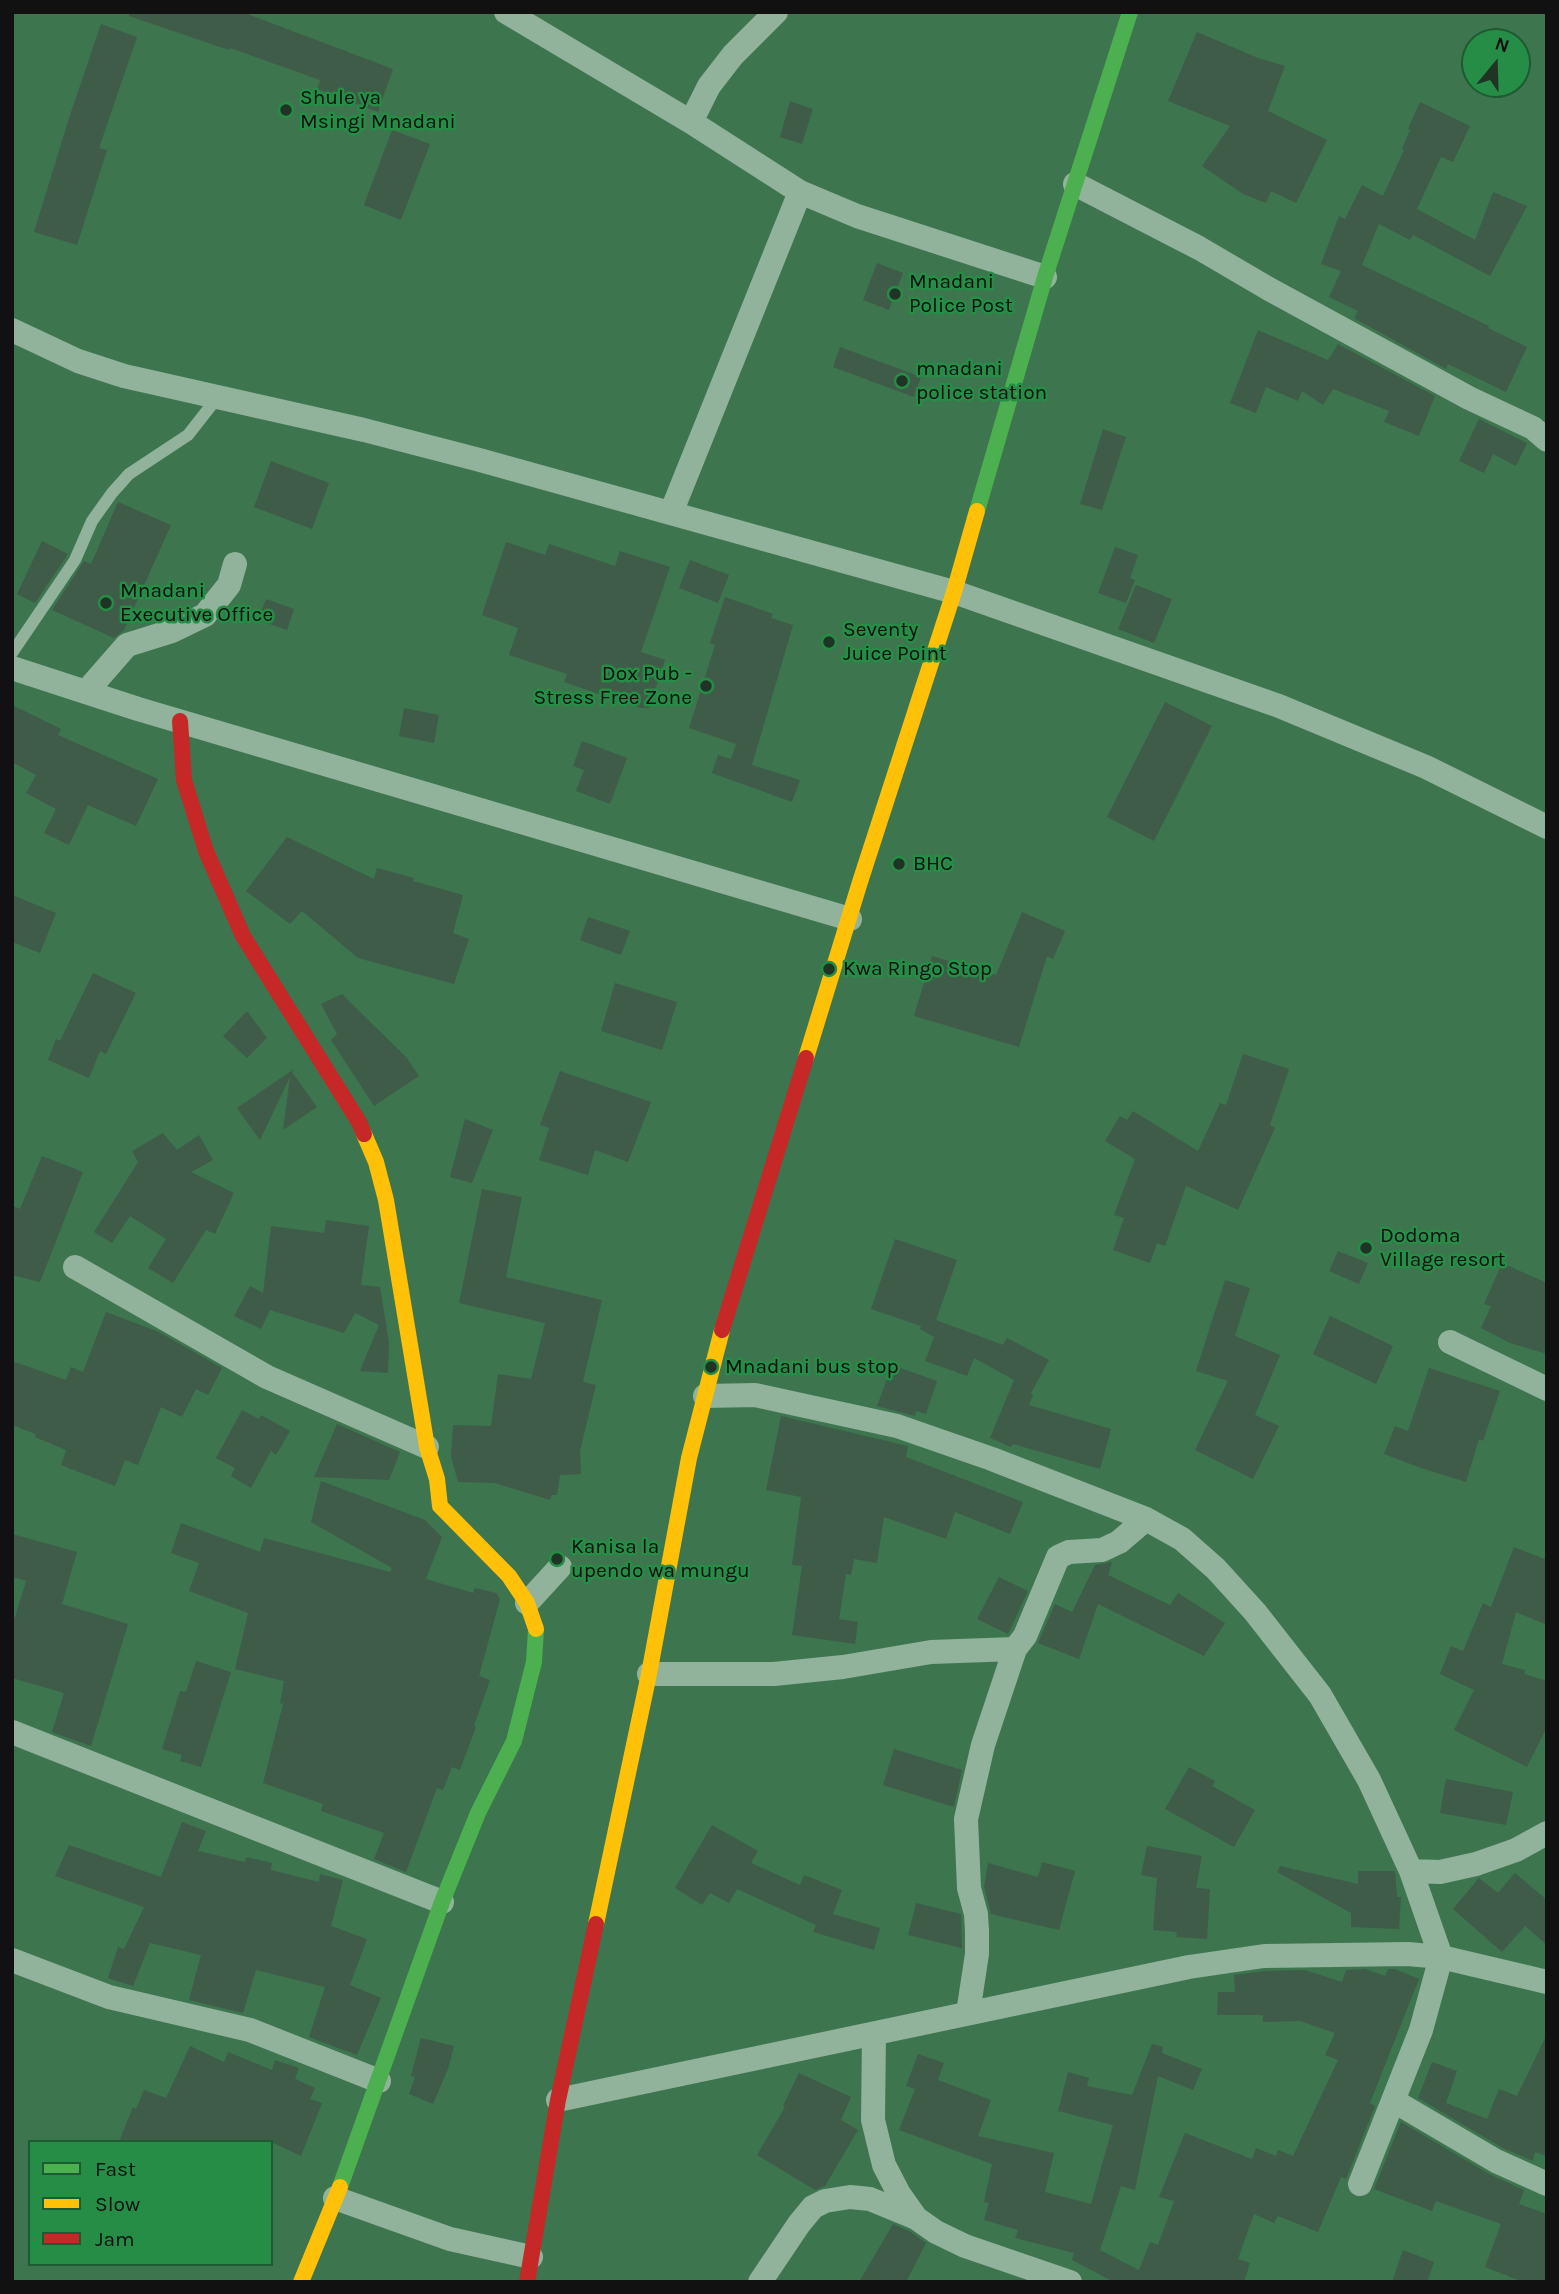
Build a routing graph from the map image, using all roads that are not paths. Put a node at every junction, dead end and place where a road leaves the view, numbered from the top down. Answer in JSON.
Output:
{"nodes":[{"id":1,"x":506,"y":12,"type":"edge"},
{"id":2,"x":776,"y":12,"type":"edge"},
{"id":3,"x":1130,"y":12,"type":"edge"},
{"id":4,"x":691,"y":122,"type":"junction"},
{"id":5,"x":1075,"y":184,"type":"junction"},
{"id":6,"x":800,"y":191,"type":"junction"},
{"id":7,"x":1045,"y":277,"type":"junction"},
{"id":8,"x":12,"y":330,"type":"edge"},
{"id":9,"x":217,"y":398,"type":"junction"},
{"id":10,"x":1547,"y":440,"type":"edge"},
{"id":11,"x":671,"y":513,"type":"junction"},
{"id":12,"x":235,"y":565,"type":"dead end"},
{"id":13,"x":954,"y":592,"type":"junction"},
{"id":14,"x":12,"y":653,"type":"edge"},
{"id":15,"x":12,"y":668,"type":"edge"},
{"id":16,"x":86,"y":692,"type":"junction"},
{"id":17,"x":180,"y":721,"type":"junction"},
{"id":18,"x":1547,"y":827,"type":"edge"},
{"id":19,"x":850,"y":919,"type":"junction"},
{"id":20,"x":75,"y":1267,"type":"dead end"},
{"id":21,"x":1450,"y":1342,"type":"dead end"},
{"id":22,"x":1547,"y":1389,"type":"edge"},
{"id":23,"x":705,"y":1396,"type":"junction"},
{"id":24,"x":427,"y":1447,"type":"junction"},
{"id":25,"x":1146,"y":1519,"type":"junction"},
{"id":26,"x":559,"y":1567,"type":"dead end"},
{"id":27,"x":527,"y":1604,"type":"junction"},
{"id":28,"x":1014,"y":1649,"type":"junction"},
{"id":29,"x":649,"y":1674,"type":"junction"},
{"id":30,"x":12,"y":1732,"type":"edge"},
{"id":31,"x":1547,"y":1833,"type":"edge"},
{"id":32,"x":1411,"y":1871,"type":"junction"},
{"id":33,"x":442,"y":1902,"type":"junction"},
{"id":34,"x":1441,"y":1956,"type":"junction"},
{"id":35,"x":12,"y":1960,"type":"edge"},
{"id":36,"x":1547,"y":1982,"type":"edge"},
{"id":37,"x":968,"y":2014,"type":"junction"},
{"id":38,"x":874,"y":2034,"type":"junction"},
{"id":39,"x":379,"y":2081,"type":"junction"},
{"id":40,"x":558,"y":2100,"type":"junction"},
{"id":41,"x":1394,"y":2101,"type":"junction"},
{"id":42,"x":1360,"y":2184,"type":"dead end"},
{"id":43,"x":1547,"y":2184,"type":"edge"},
{"id":44,"x":335,"y":2197,"type":"junction"},
{"id":45,"x":916,"y":2218,"type":"junction"},
{"id":46,"x":531,"y":2257,"type":"junction"},
{"id":47,"x":301,"y":2282,"type":"edge"},
{"id":48,"x":527,"y":2282,"type":"edge"},
{"id":49,"x":760,"y":2282,"type":"edge"},
{"id":50,"x":1070,"y":2282,"type":"edge"}],
"edges":[{"from":1,"to":4,"type":"street"},
{"from":2,"to":4,"type":"street"},
{"from":3,"to":5,"type":"main road"},
{"from":4,"to":6,"type":"street"},
{"from":5,"to":7,"type":"main road"},
{"from":5,"to":10,"type":"street"},
{"from":6,"to":7,"type":"street"},
{"from":6,"to":11,"type":"street"},
{"from":7,"to":13,"type":"main road"},
{"from":8,"to":9,"type":"street"},
{"from":9,"to":11,"type":"street"},
{"from":9,"to":14,"type":"lane"},
{"from":11,"to":13,"type":"street"},
{"from":12,"to":16,"type":"street"},
{"from":13,"to":18,"type":"street"},
{"from":13,"to":19,"type":"main road"},
{"from":15,"to":16,"type":"street"},
{"from":16,"to":17,"type":"street"},
{"from":17,"to":19,"type":"street"},
{"from":17,"to":24,"type":"main road"},
{"from":19,"to":23,"type":"main road"},
{"from":20,"to":24,"type":"street"},
{"from":21,"to":22,"type":"street"},
{"from":23,"to":25,"type":"street"},
{"from":23,"to":29,"type":"main road"},
{"from":24,"to":27,"type":"main road"},
{"from":25,"to":28,"type":"street"},
{"from":25,"to":32,"type":"street"},
{"from":26,"to":27,"type":"street"},
{"from":27,"to":33,"type":"main road"},
{"from":28,"to":29,"type":"street"},
{"from":28,"to":37,"type":"street"},
{"from":29,"to":40,"type":"main road"},
{"from":30,"to":33,"type":"street"},
{"from":31,"to":32,"type":"street"},
{"from":32,"to":34,"type":"street"},
{"from":33,"to":39,"type":"main road"},
{"from":34,"to":36,"type":"street"},
{"from":34,"to":37,"type":"street"},
{"from":34,"to":41,"type":"street"},
{"from":35,"to":39,"type":"street"},
{"from":37,"to":38,"type":"street"},
{"from":38,"to":40,"type":"street"},
{"from":38,"to":45,"type":"street"},
{"from":39,"to":44,"type":"main road"},
{"from":40,"to":46,"type":"main road"},
{"from":41,"to":42,"type":"street"},
{"from":41,"to":43,"type":"street"},
{"from":44,"to":46,"type":"street"},
{"from":44,"to":47,"type":"main road"},
{"from":45,"to":49,"type":"street"},
{"from":45,"to":50,"type":"street"},
{"from":46,"to":48,"type":"main road"}]}
